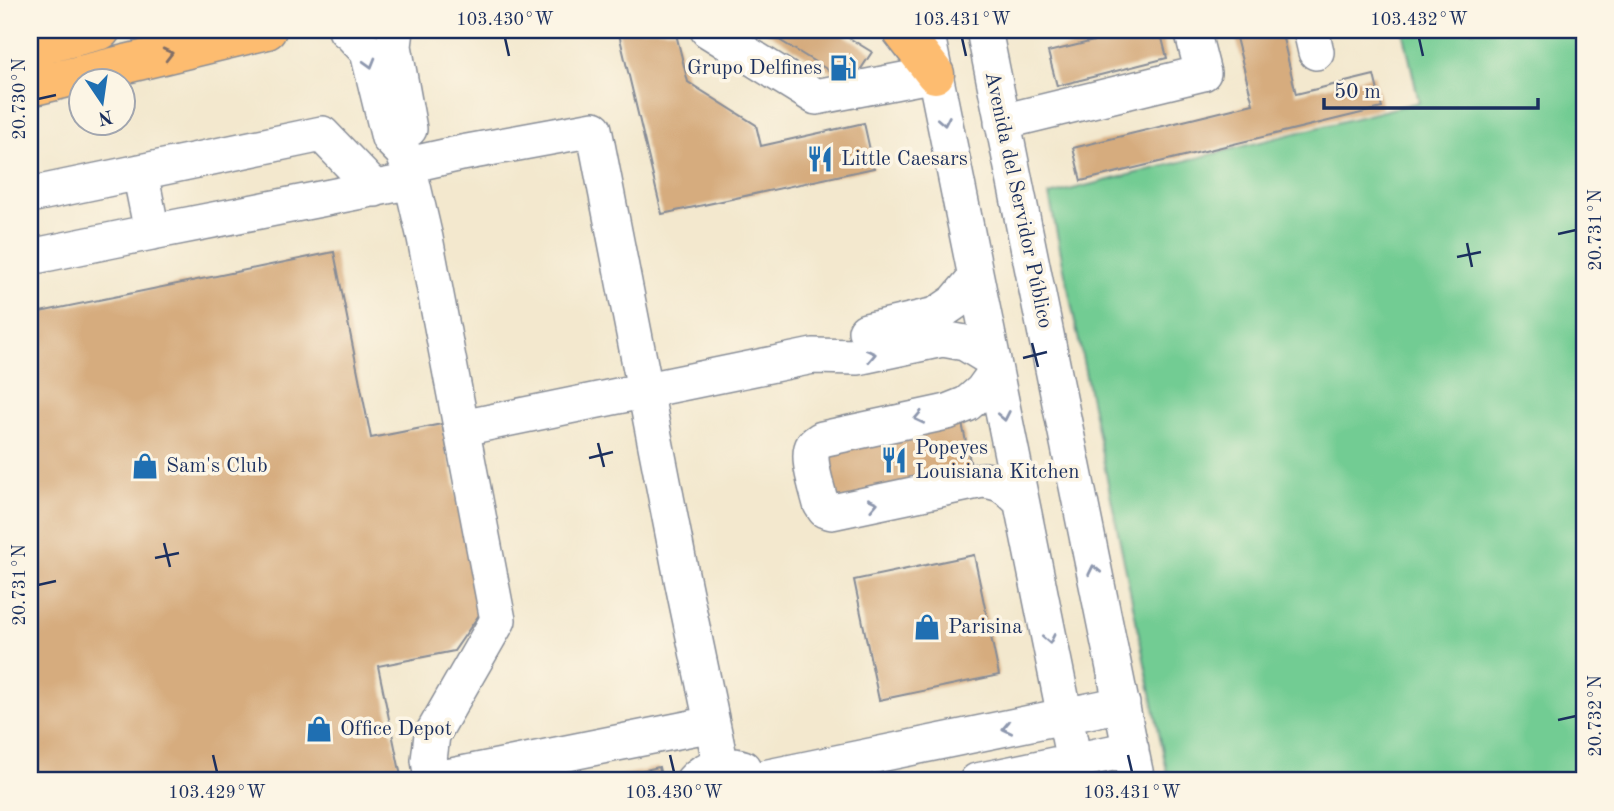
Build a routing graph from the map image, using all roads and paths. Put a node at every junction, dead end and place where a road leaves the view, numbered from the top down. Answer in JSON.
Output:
{"nodes":[{"id":1,"x":101,"y":30,"type":"edge"},
{"id":2,"x":267,"y":30,"type":"edge"},
{"id":3,"x":346,"y":30,"type":"edge"},
{"id":4,"x":396,"y":30,"type":"edge"},
{"id":5,"x":708,"y":30,"type":"edge"},
{"id":6,"x":901,"y":30,"type":"edge"},
{"id":7,"x":926,"y":30,"type":"edge"},
{"id":8,"x":984,"y":30,"type":"edge"},
{"id":9,"x":1192,"y":30,"type":"edge"},
{"id":10,"x":30,"y":48,"type":"edge"},
{"id":11,"x":935,"y":74,"type":"junction"},
{"id":12,"x":30,"y":87,"type":"edge"},
{"id":13,"x":1003,"y":122,"type":"junction"},
{"id":14,"x":408,"y":166,"type":"junction"},
{"id":15,"x":140,"y":172,"type":"junction"},
{"id":16,"x":374,"y":189,"type":"junction"},
{"id":17,"x":30,"y":195,"type":"edge"},
{"id":18,"x":152,"y":232,"type":"junction"},
{"id":19,"x":30,"y":257,"type":"edge"},
{"id":20,"x":976,"y":277,"type":"junction"},
{"id":21,"x":813,"y":356,"type":"junction"},
{"id":22,"x":994,"y":367,"type":"junction"},
{"id":23,"x":646,"y":389,"type":"junction"},
{"id":24,"x":462,"y":428,"type":"junction"},
{"id":25,"x":1021,"y":501,"type":"junction"},
{"id":26,"x":1122,"y":704,"type":"junction"},
{"id":27,"x":1065,"y":716,"type":"junction"},
{"id":28,"x":712,"y":724,"type":"junction"},
{"id":29,"x":1134,"y":765,"type":"edge"},
{"id":30,"x":1076,"y":771,"type":"edge"},
{"id":31,"x":707,"y":774,"type":"edge"},
{"id":32,"x":760,"y":780,"type":"edge"},
{"id":33,"x":977,"y":781,"type":"edge"}],
"edges":[{"from":1,"to":10,"type":"main road"},
{"from":12,"to":2,"type":"main road","one_way":true},
{"from":3,"to":14,"type":"street","one_way":true},
{"from":4,"to":14,"type":"street"},
{"from":5,"to":11,"type":"street"},
{"from":6,"to":11,"type":"main road"},
{"from":7,"to":11,"type":"street"},
{"from":8,"to":13,"type":"street","name":"Avenida del Servidor Público"},
{"from":9,"to":13,"type":"street"},
{"from":11,"to":20,"type":"street","one_way":true},
{"from":26,"to":13,"type":"street","name":"Avenida del Servidor Público","one_way":true},
{"from":14,"to":16,"type":"street"},
{"from":14,"to":23,"type":"street"},
{"from":14,"to":24,"type":"street"},
{"from":15,"to":16,"type":"street"},
{"from":15,"to":17,"type":"street"},
{"from":15,"to":18,"type":"street"},
{"from":16,"to":18,"type":"street"},
{"from":18,"to":19,"type":"street"},
{"from":20,"to":21,"type":"street"},
{"from":20,"to":22,"type":"street"},
{"from":21,"to":22,"type":"street","one_way":true},
{"from":21,"to":23,"type":"street"},
{"from":22,"to":25,"type":"street","one_way":true},
{"from":22,"to":25,"type":"street","one_way":true},
{"from":23,"to":24,"type":"street"},
{"from":23,"to":28,"type":"street"},
{"from":24,"to":28,"type":"street"},
{"from":25,"to":27,"type":"street","one_way":true},
{"from":26,"to":27,"type":"street"},
{"from":26,"to":29,"type":"street","name":"Avenida del Servidor Público"},
{"from":27,"to":30,"type":"street"},
{"from":27,"to":32,"type":"street","one_way":true},
{"from":28,"to":31,"type":"street"},
{"from":29,"to":30,"type":"street"},
{"from":30,"to":33,"type":"street"},
{"from":31,"to":32,"type":"street"}]}
